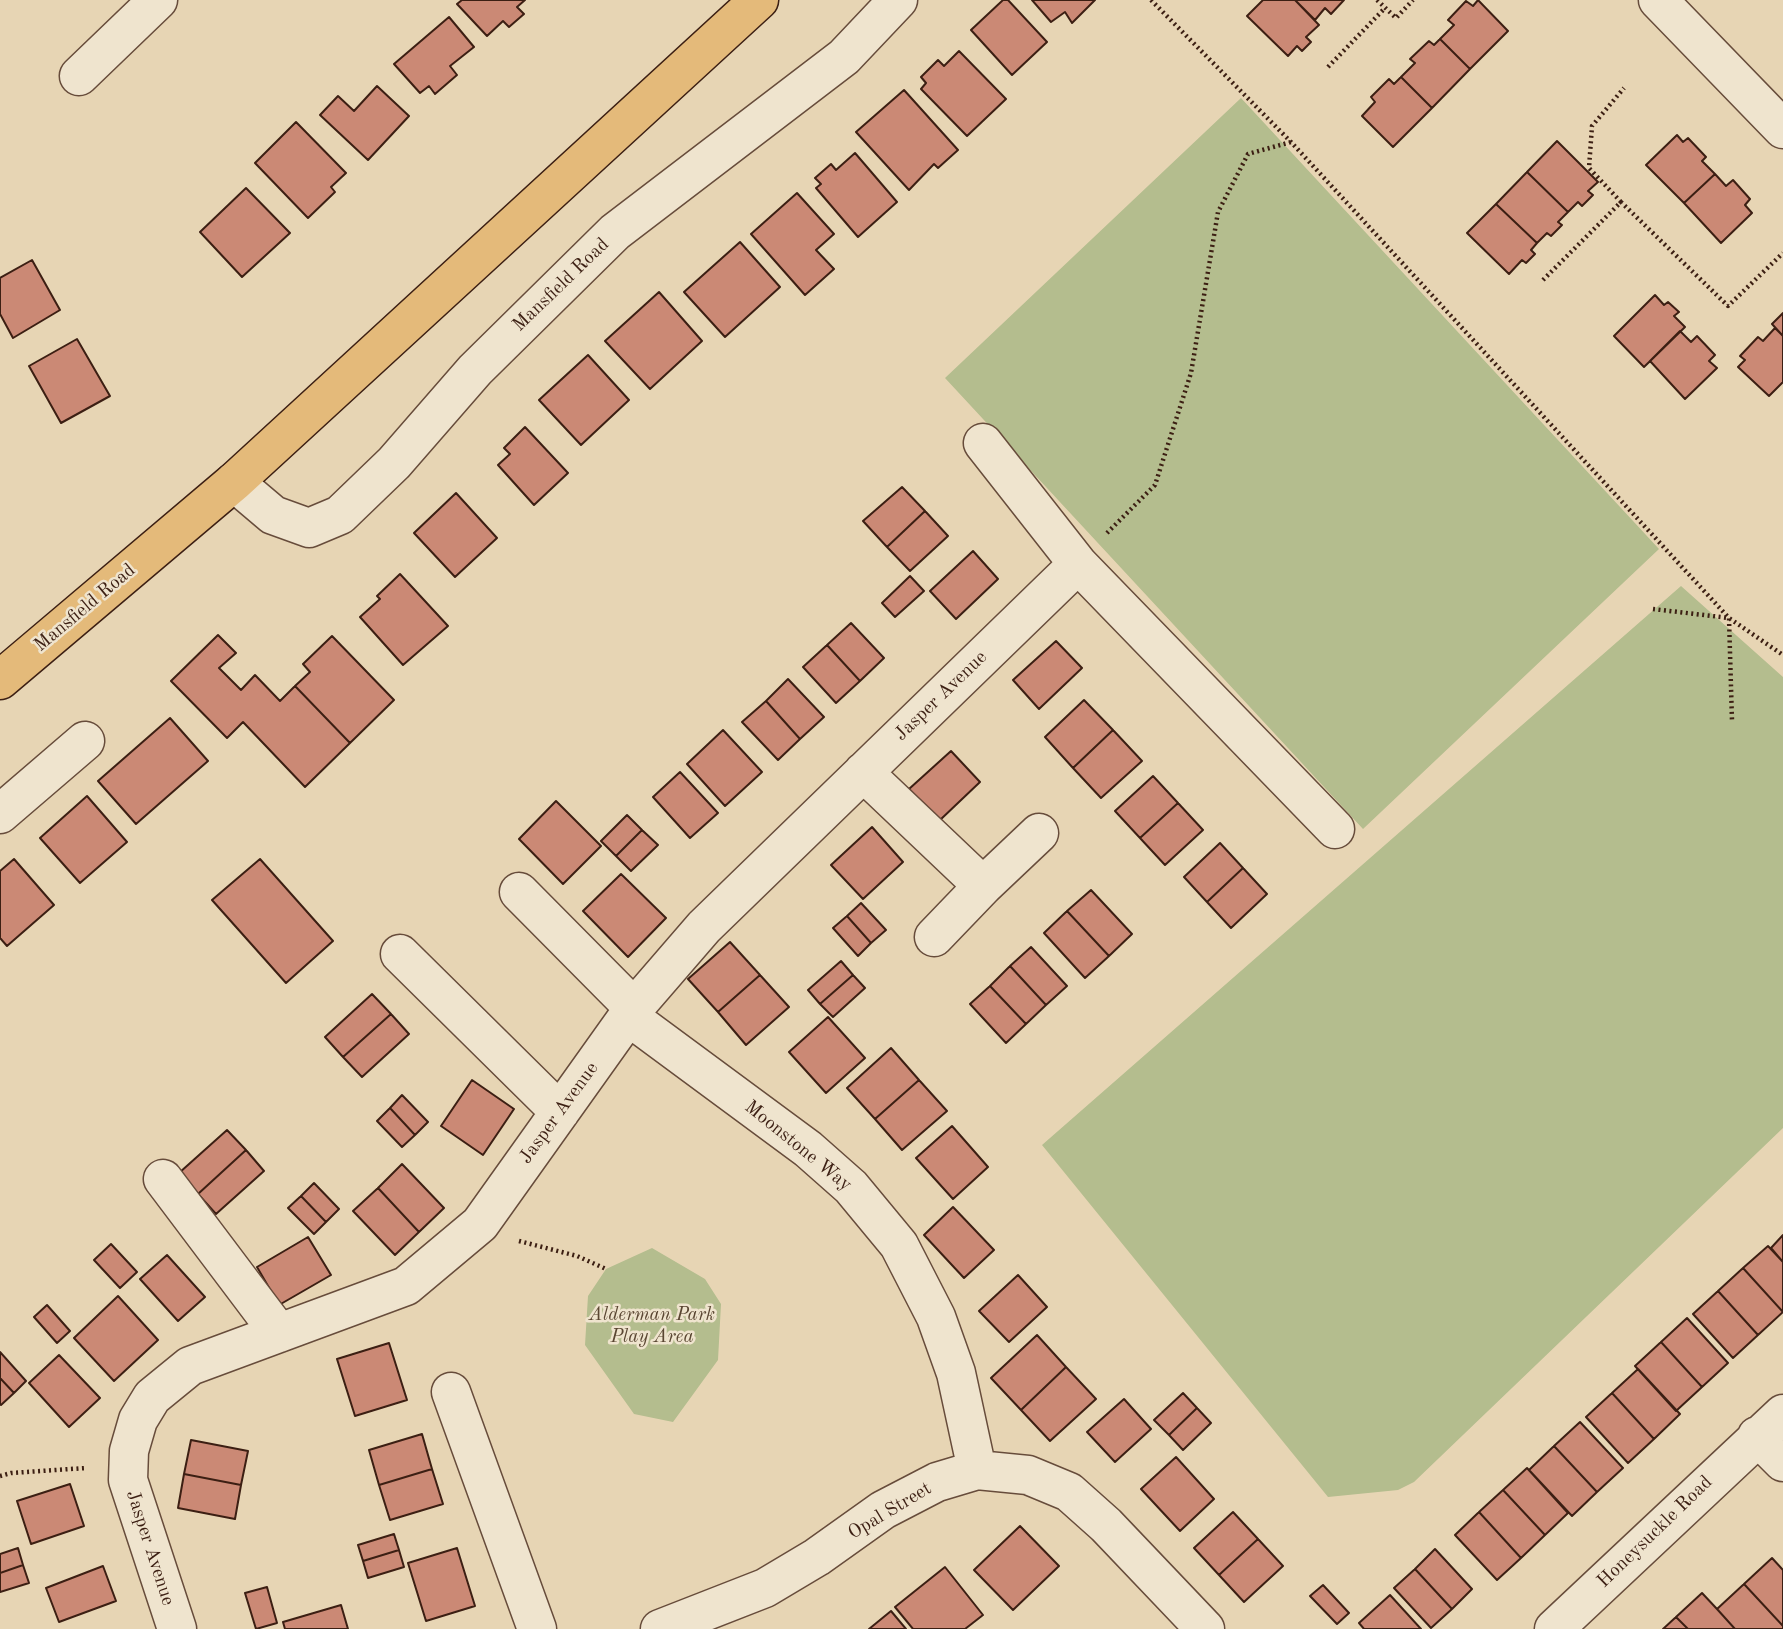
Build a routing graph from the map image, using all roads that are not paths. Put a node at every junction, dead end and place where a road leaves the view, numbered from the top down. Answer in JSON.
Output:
{"nodes":[{"id":1,"x":158,"y":0,"type":"edge"},
{"id":2,"x":759,"y":0,"type":"edge"},
{"id":3,"x":898,"y":0,"type":"edge"},
{"id":4,"x":1658,"y":0,"type":"edge"},
{"id":5,"x":79,"y":76,"type":"dead end"},
{"id":6,"x":1783,"y":129,"type":"edge"},
{"id":7,"x":983,"y":443,"type":"dead end"},
{"id":8,"x":234,"y":482,"type":"junction"},
{"id":9,"x":1077,"y":564,"type":"junction"},
{"id":10,"x":0,"y":680,"type":"edge"},
{"id":11,"x":85,"y":741,"type":"dead end"},
{"id":12,"x":863,"y":772,"type":"junction"},
{"id":13,"x":0,"y":814,"type":"edge"},
{"id":14,"x":1335,"y":829,"type":"dead end"},
{"id":15,"x":1039,"y":833,"type":"dead end"},
{"id":16,"x":983,"y":886,"type":"junction"},
{"id":17,"x":519,"y":892,"type":"dead end"},
{"id":18,"x":934,"y":937,"type":"dead end"},
{"id":19,"x":400,"y":954,"type":"dead end"},
{"id":20,"x":631,"y":1012,"type":"junction"},
{"id":21,"x":560,"y":1112,"type":"junction"},
{"id":22,"x":163,"y":1179,"type":"dead end"},
{"id":23,"x":279,"y":1333,"type":"junction"},
{"id":24,"x":451,"y":1392,"type":"dead end"},
{"id":25,"x":1774,"y":1437,"type":"edge"},
{"id":26,"x":977,"y":1470,"type":"junction"},
{"id":27,"x":177,"y":1629,"type":"edge"},
{"id":28,"x":537,"y":1629,"type":"edge"},
{"id":29,"x":660,"y":1629,"type":"edge"},
{"id":30,"x":1205,"y":1629,"type":"edge"},
{"id":31,"x":1554,"y":1629,"type":"edge"}],
"edges":[{"from":1,"to":5,"type":"street"},
{"from":2,"to":8,"type":"main road","name":"Mansfield Road"},
{"from":3,"to":8,"type":"street","name":"Mansfield Road"},
{"from":4,"to":6,"type":"street"},
{"from":7,"to":9,"type":"street"},
{"from":8,"to":10,"type":"main road","name":"Mansfield Road"},
{"from":9,"to":12,"type":"street","name":"Jasper Avenue"},
{"from":9,"to":14,"type":"street"},
{"from":11,"to":13,"type":"street"},
{"from":12,"to":16,"type":"street"},
{"from":12,"to":20,"type":"street","name":"Jasper Avenue"},
{"from":15,"to":16,"type":"street"},
{"from":16,"to":18,"type":"street"},
{"from":17,"to":20,"type":"street","name":"Moonstone Way"},
{"from":19,"to":21,"type":"street"},
{"from":20,"to":21,"type":"street","name":"Jasper Avenue"},
{"from":20,"to":26,"type":"street","name":"Moonstone Way"},
{"from":21,"to":23,"type":"street","name":"Jasper Avenue"},
{"from":22,"to":23,"type":"street"},
{"from":23,"to":27,"type":"street","name":"Jasper Avenue"},
{"from":24,"to":28,"type":"street"},
{"from":25,"to":31,"type":"street","name":"Honeysuckle Road"},
{"from":26,"to":29,"type":"street","name":"Opal Street"},
{"from":26,"to":30,"type":"street","name":"Opal Street"}]}
